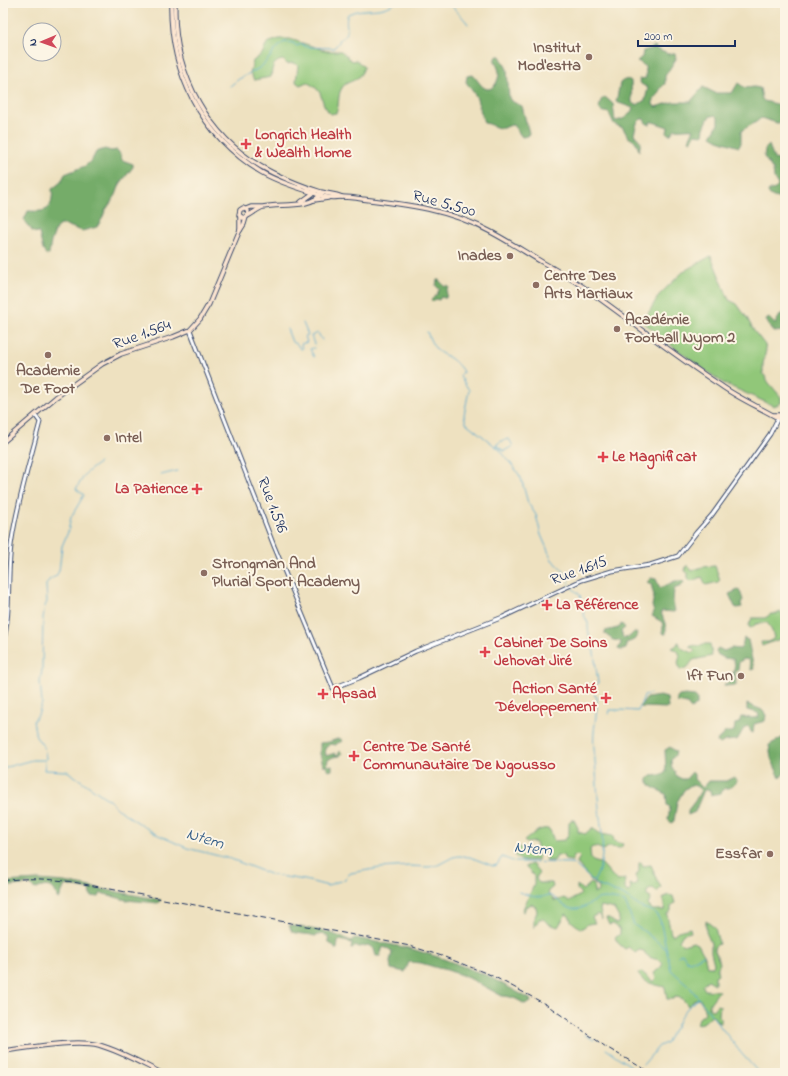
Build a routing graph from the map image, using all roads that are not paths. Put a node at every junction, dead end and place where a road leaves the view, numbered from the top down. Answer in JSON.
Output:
{"nodes":[{"id":1,"x":171,"y":3,"type":"edge"},
{"id":2,"x":175,"y":3,"type":"edge"},
{"id":3,"x":280,"y":176,"type":"junction"},
{"id":4,"x":278,"y":180,"type":"junction"},
{"id":5,"x":300,"y":189,"type":"junction"},
{"id":6,"x":315,"y":192,"type":"junction"},
{"id":7,"x":321,"y":194,"type":"junction"},
{"id":8,"x":343,"y":197,"type":"junction"},
{"id":9,"x":328,"y":198,"type":"junction"},
{"id":10,"x":304,"y":199,"type":"junction"},
{"id":11,"x":313,"y":200,"type":"junction"},
{"id":12,"x":300,"y":203,"type":"junction"},
{"id":13,"x":264,"y":207,"type":"junction"},
{"id":14,"x":246,"y":209,"type":"junction"},
{"id":15,"x":240,"y":217,"type":"junction"},
{"id":16,"x":246,"y":217,"type":"junction"},
{"id":17,"x":239,"y":232,"type":"junction"},
{"id":18,"x":190,"y":330,"type":"junction"},
{"id":19,"x":35,"y":415,"type":"junction"},
{"id":20,"x":785,"y":415,"type":"edge"},
{"id":21,"x":778,"y":417,"type":"junction"},
{"id":22,"x":785,"y":420,"type":"edge"},
{"id":23,"x":3,"y":442,"type":"edge"},
{"id":24,"x":3,"y":643,"type":"edge"},
{"id":25,"x":332,"y":688,"type":"joint"},
{"id":26,"x":3,"y":1051,"type":"edge"},
{"id":27,"x":161,"y":1073,"type":"edge"}],
"edges":[{"from":1,"to":4,"type":"main road","name":"Rue 5.500"},
{"from":2,"to":3,"type":"main road"},
{"from":3,"to":4,"type":"main road"},
{"from":3,"to":6,"type":"main road"},
{"from":4,"to":5,"type":"main road","name":"Rue 5.500"},
{"from":5,"to":6,"type":"main road","name":"Rue 5.500"},
{"from":5,"to":10,"type":"main road"},
{"from":6,"to":7,"type":"main road","name":"Rue 5.500"},
{"from":6,"to":10,"type":"main road"},
{"from":7,"to":8,"type":"main road"},
{"from":7,"to":9,"type":"main road","name":"Rue 5.500"},
{"from":7,"to":11,"type":"main road"},
{"from":8,"to":9,"type":"main road","name":"Rue 5.500"},
{"from":8,"to":21,"type":"main road","name":"Rue 5.500"},
{"from":9,"to":11,"type":"main road"},
{"from":10,"to":12,"type":"main road"},
{"from":11,"to":12,"type":"main road"},
{"from":12,"to":13,"type":"main road"},
{"from":13,"to":14,"type":"main road"},
{"from":13,"to":16,"type":"main road"},
{"from":14,"to":15,"type":"main road"},
{"from":14,"to":16,"type":"main road"},
{"from":15,"to":16,"type":"main road"},
{"from":15,"to":17,"type":"main road"},
{"from":16,"to":17,"type":"main road","name":"Rue 1.564"},
{"from":17,"to":18,"type":"main road","name":"Rue 1.564"},
{"from":18,"to":19,"type":"main road","name":"Rue 1.564"},
{"from":18,"to":25,"type":"street","name":"Rue 1.596"},
{"from":19,"to":23,"type":"main road","name":"Rue 1.564"},
{"from":19,"to":24,"type":"street"},
{"from":20,"to":21,"type":"main road"},
{"from":21,"to":22,"type":"main road"},
{"from":21,"to":25,"type":"street","name":"Rue 1.615"},
{"from":26,"to":27,"type":"main road"}]}
